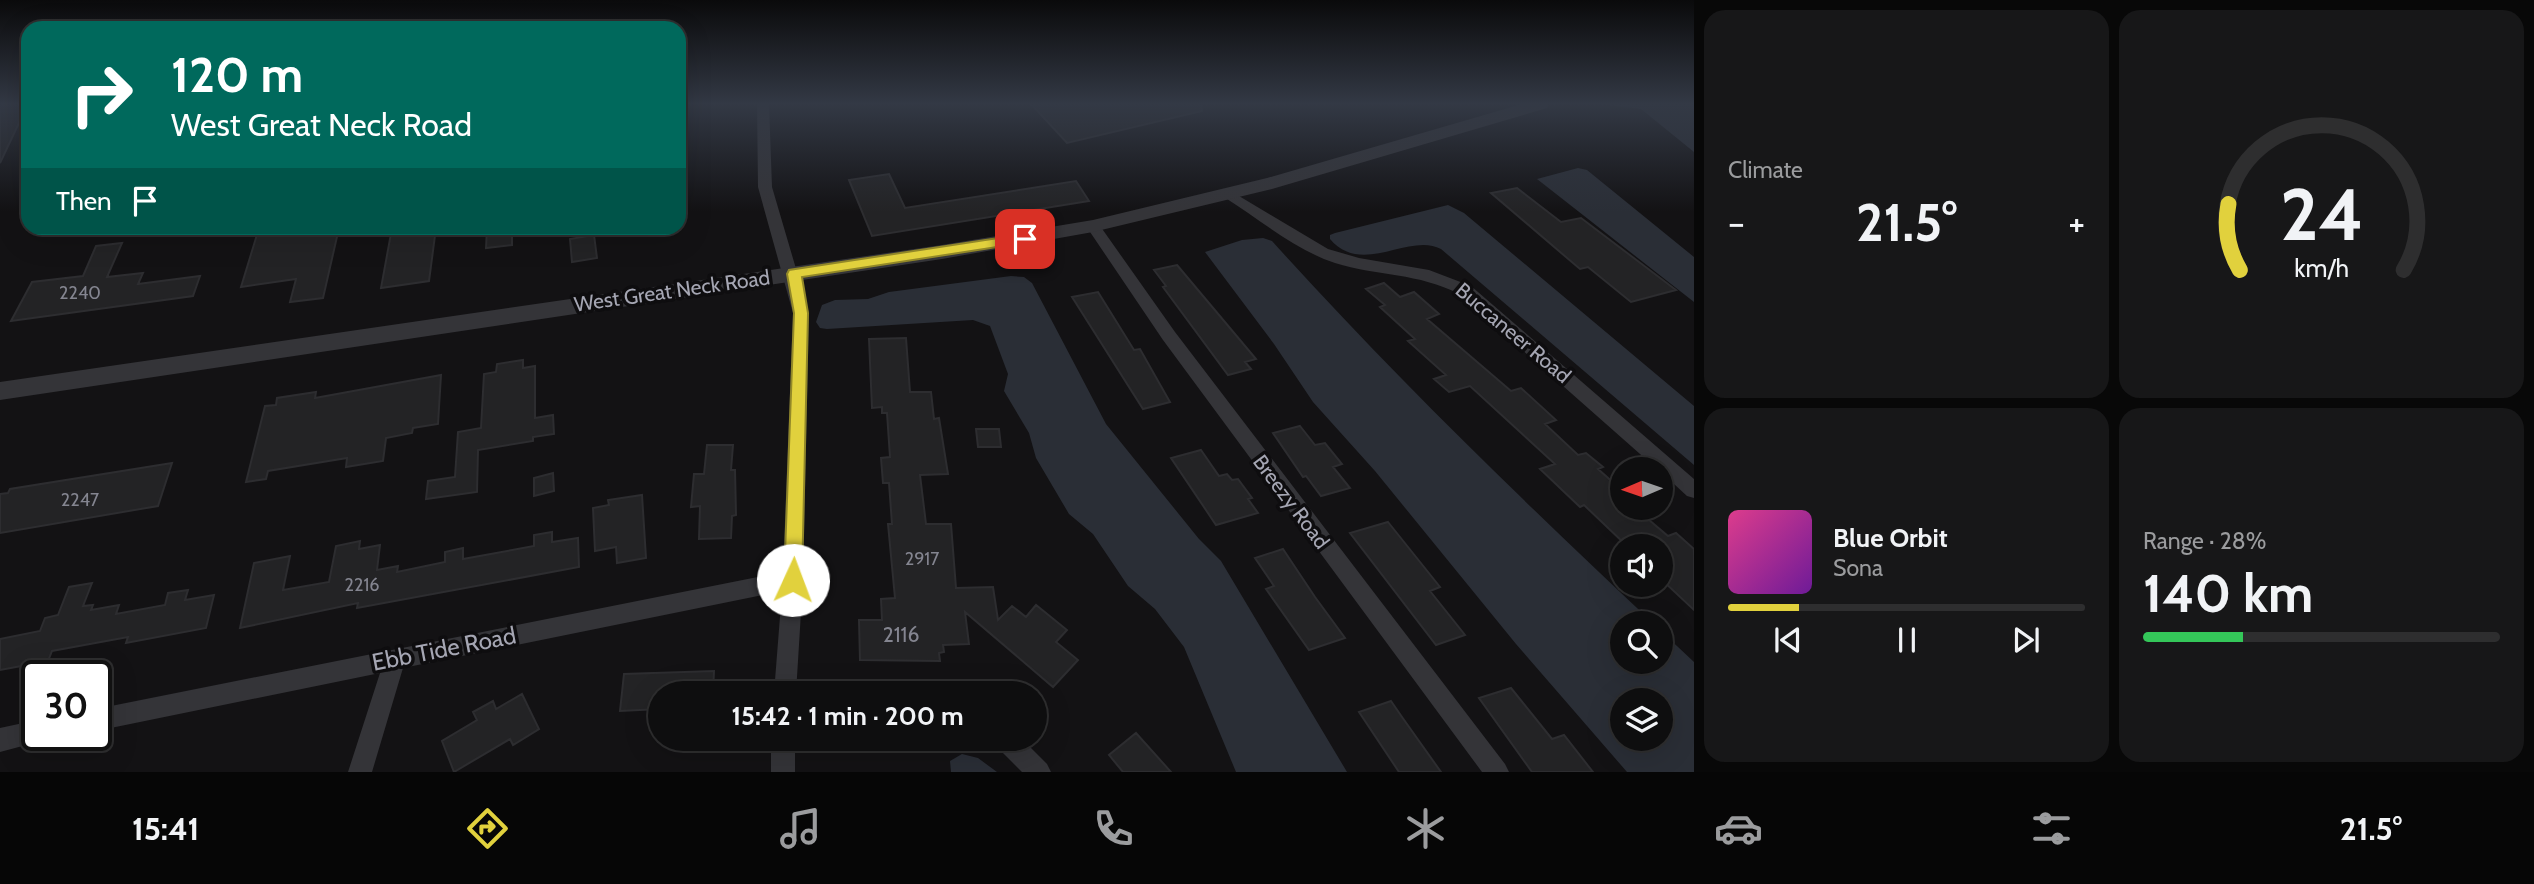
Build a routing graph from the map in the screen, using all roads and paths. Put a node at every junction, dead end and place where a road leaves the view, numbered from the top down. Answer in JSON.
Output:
{"nodes":[{"id":1,"x":762,"y":140,"type":"edge"},
{"id":2,"x":1416,"y":140,"type":"edge"},
{"id":3,"x":1229,"y":194,"type":"junction"},
{"id":4,"x":1093,"y":226,"type":"junction"},
{"id":5,"x":794,"y":274,"type":"junction"},
{"id":6,"x":0,"y":391,"type":"edge"},
{"id":7,"x":1694,"y":490,"type":"edge"},
{"id":8,"x":793,"y":580,"type":"junction"},
{"id":9,"x":395,"y":659,"type":"junction"},
{"id":10,"x":786,"y":681,"type":"edge"},
{"id":11,"x":112,"y":717,"type":"edge"},
{"id":12,"x":21,"y":735,"type":"edge"},
{"id":13,"x":0,"y":740,"type":"edge"},
{"id":14,"x":783,"y":751,"type":"edge"},
{"id":15,"x":1017,"y":751,"type":"edge"},
{"id":16,"x":360,"y":772,"type":"edge"},
{"id":17,"x":783,"y":772,"type":"edge"},
{"id":18,"x":1038,"y":772,"type":"edge"},
{"id":19,"x":1497,"y":772,"type":"edge"}],
"edges":[{"from":1,"to":5,"type":"street"},
{"from":2,"to":3,"type":"street","name":"West Great Neck Road"},
{"from":3,"to":4,"type":"street","name":"West Great Neck Road"},
{"from":3,"to":7,"type":"street","name":"Buccaneer Road"},
{"from":4,"to":5,"type":"street","name":"West Great Neck Road"},
{"from":4,"to":19,"type":"street","name":"Breezy Road"},
{"from":5,"to":6,"type":"street","name":"West Great Neck Road"},
{"from":5,"to":8,"type":"street"},
{"from":8,"to":9,"type":"street","name":"Ebb Tide Road"},
{"from":8,"to":10,"type":"street"},
{"from":9,"to":11,"type":"street","name":"Ebb Tide Road"},
{"from":9,"to":16,"type":"street"},
{"from":12,"to":13,"type":"street"},
{"from":14,"to":17,"type":"street"},
{"from":15,"to":18,"type":"street"}]}
